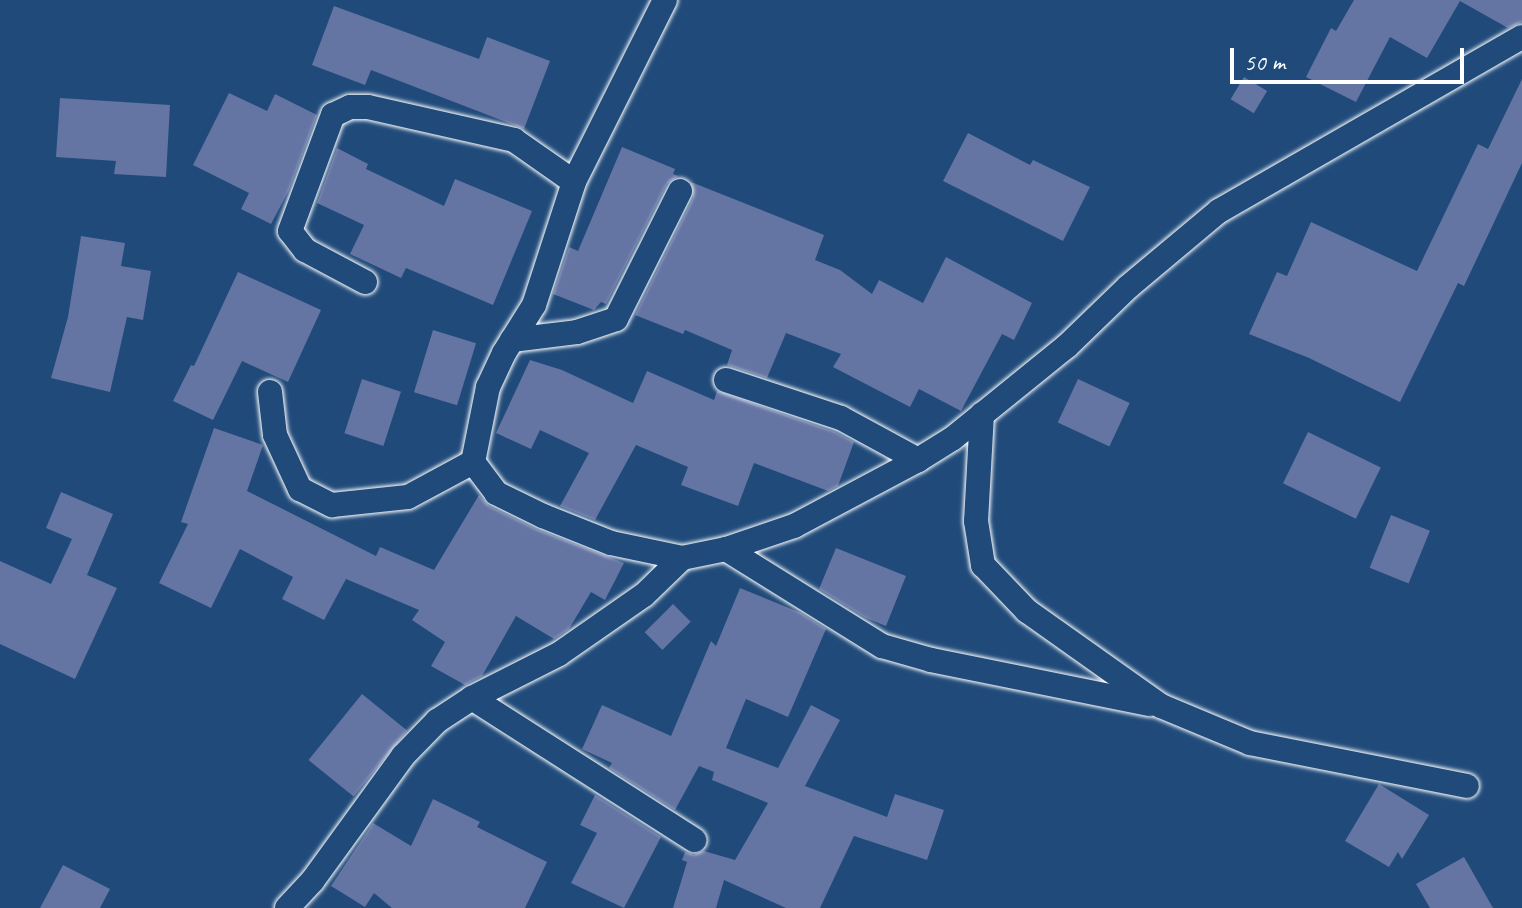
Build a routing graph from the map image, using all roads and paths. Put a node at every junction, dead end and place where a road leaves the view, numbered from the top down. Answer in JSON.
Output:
{"nodes":[{"id":1,"x":665,"y":0,"type":"edge"},
{"id":2,"x":1522,"y":37,"type":"edge"},
{"id":3,"x":574,"y":182,"type":"junction"},
{"id":4,"x":680,"y":191,"type":"dead end"},
{"id":5,"x":365,"y":282,"type":"dead end"},
{"id":6,"x":512,"y":340,"type":"junction"},
{"id":7,"x":726,"y":380,"type":"dead end"},
{"id":8,"x":270,"y":392,"type":"dead end"},
{"id":9,"x":982,"y":414,"type":"junction"},
{"id":10,"x":918,"y":460,"type":"junction"},
{"id":11,"x":473,"y":462,"type":"junction"},
{"id":12,"x":726,"y":549,"type":"junction"},
{"id":13,"x":682,"y":558,"type":"junction"},
{"id":14,"x":472,"y":698,"type":"junction"},
{"id":15,"x":1161,"y":706,"type":"junction"},
{"id":16,"x":1467,"y":786,"type":"dead end"},
{"id":17,"x":694,"y":840,"type":"dead end"},
{"id":18,"x":287,"y":908,"type":"edge"}],
"edges":[{"from":1,"to":3,"type":"street"},
{"from":2,"to":9,"type":"street"},
{"from":3,"to":5,"type":"street"},
{"from":3,"to":6,"type":"street"},
{"from":4,"to":6,"type":"street"},
{"from":6,"to":11,"type":"street"},
{"from":7,"to":10,"type":"street"},
{"from":8,"to":11,"type":"street"},
{"from":9,"to":10,"type":"street"},
{"from":9,"to":15,"type":"street"},
{"from":10,"to":12,"type":"street"},
{"from":11,"to":13,"type":"street"},
{"from":12,"to":13,"type":"street"},
{"from":12,"to":15,"type":"street"},
{"from":13,"to":14,"type":"street"},
{"from":14,"to":17,"type":"street"},
{"from":14,"to":18,"type":"street"},
{"from":15,"to":16,"type":"street"}]}
